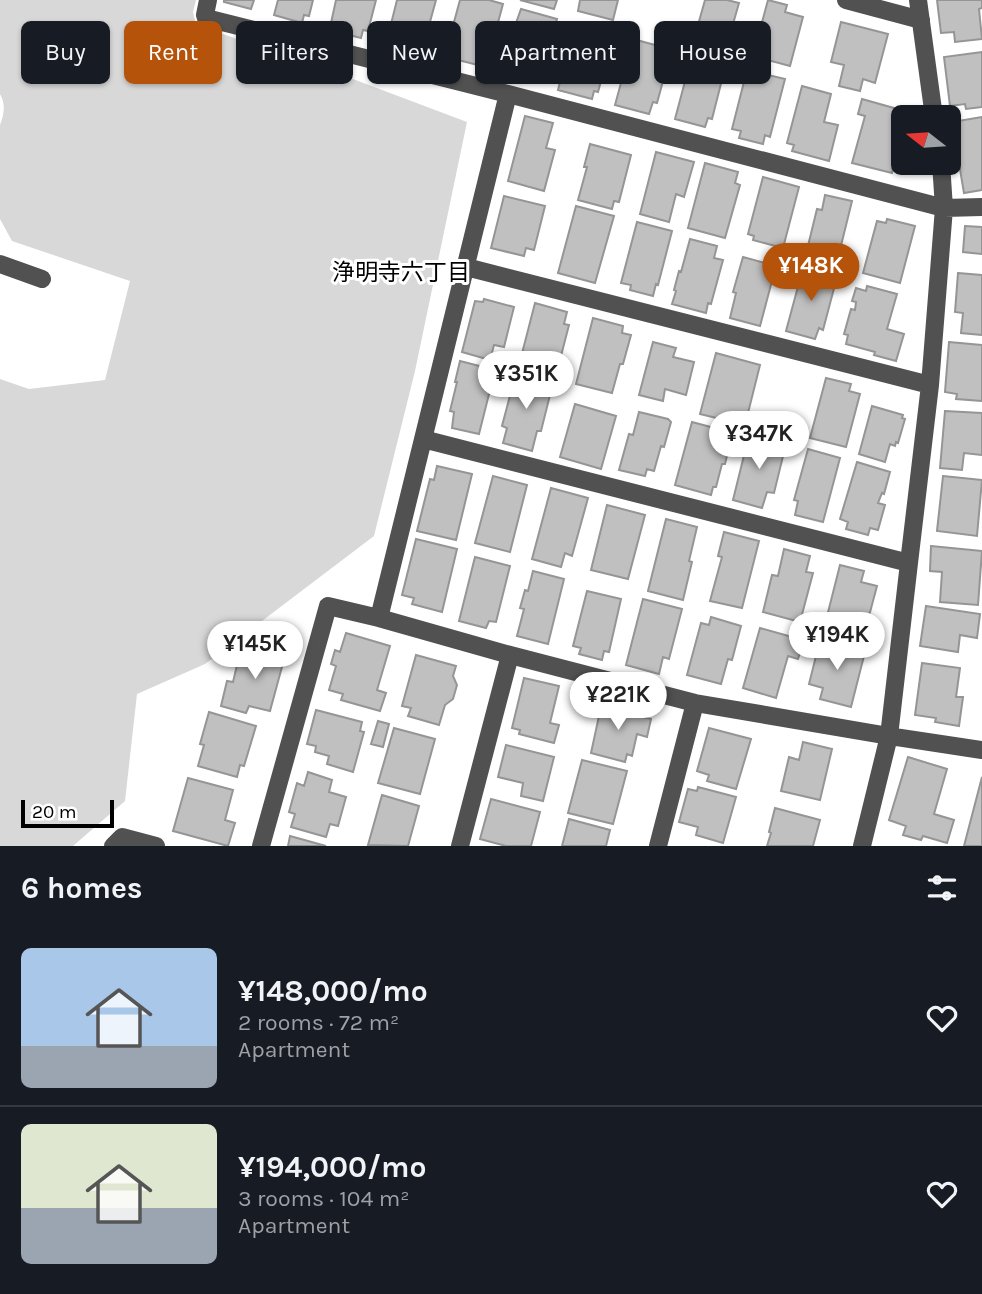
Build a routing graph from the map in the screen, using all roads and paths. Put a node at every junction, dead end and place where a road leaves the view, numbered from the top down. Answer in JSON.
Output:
{"nodes":[{"id":1,"x":208,"y":0,"type":"edge"},
{"id":2,"x":846,"y":0,"type":"edge"},
{"id":3,"x":918,"y":0,"type":"edge"},
{"id":4,"x":921,"y":20,"type":"junction"},
{"id":5,"x":508,"y":94,"type":"junction"},
{"id":6,"x":932,"y":105,"type":"edge"},
{"id":7,"x":942,"y":175,"type":"edge"},
{"id":8,"x":944,"y":208,"type":"junction"},
{"id":9,"x":982,"y":208,"type":"edge"},
{"id":10,"x":0,"y":264,"type":"edge"},
{"id":11,"x":466,"y":267,"type":"junction"},
{"id":12,"x":41,"y":279,"type":"dead end"},
{"id":13,"x":930,"y":385,"type":"junction"},
{"id":14,"x":424,"y":439,"type":"junction"},
{"id":15,"x":909,"y":563,"type":"junction"},
{"id":16,"x":379,"y":618,"type":"junction"},
{"id":17,"x":510,"y":655,"type":"junction"},
{"id":18,"x":695,"y":703,"type":"junction"},
{"id":19,"x":889,"y":736,"type":"junction"},
{"id":20,"x":982,"y":750,"type":"edge"},
{"id":21,"x":113,"y":846,"type":"edge"},
{"id":22,"x":156,"y":846,"type":"edge"},
{"id":23,"x":261,"y":846,"type":"edge"},
{"id":24,"x":460,"y":846,"type":"edge"},
{"id":25,"x":658,"y":846,"type":"edge"},
{"id":26,"x":862,"y":846,"type":"edge"}],
"edges":[{"from":1,"to":5,"type":"street"},
{"from":2,"to":4,"type":"street"},
{"from":3,"to":4,"type":"street"},
{"from":4,"to":6,"type":"street"},
{"from":5,"to":8,"type":"street"},
{"from":5,"to":11,"type":"street"},
{"from":7,"to":8,"type":"street"},
{"from":8,"to":9,"type":"street"},
{"from":8,"to":13,"type":"street"},
{"from":10,"to":12,"type":"street"},
{"from":11,"to":13,"type":"street"},
{"from":11,"to":14,"type":"street"},
{"from":13,"to":15,"type":"street"},
{"from":14,"to":15,"type":"street"},
{"from":14,"to":16,"type":"street"},
{"from":15,"to":19,"type":"street"},
{"from":16,"to":17,"type":"street"},
{"from":16,"to":23,"type":"street"},
{"from":17,"to":18,"type":"street"},
{"from":17,"to":24,"type":"street"},
{"from":18,"to":19,"type":"street"},
{"from":18,"to":25,"type":"street"},
{"from":19,"to":20,"type":"street"},
{"from":19,"to":26,"type":"street"},
{"from":21,"to":22,"type":"street"}]}
